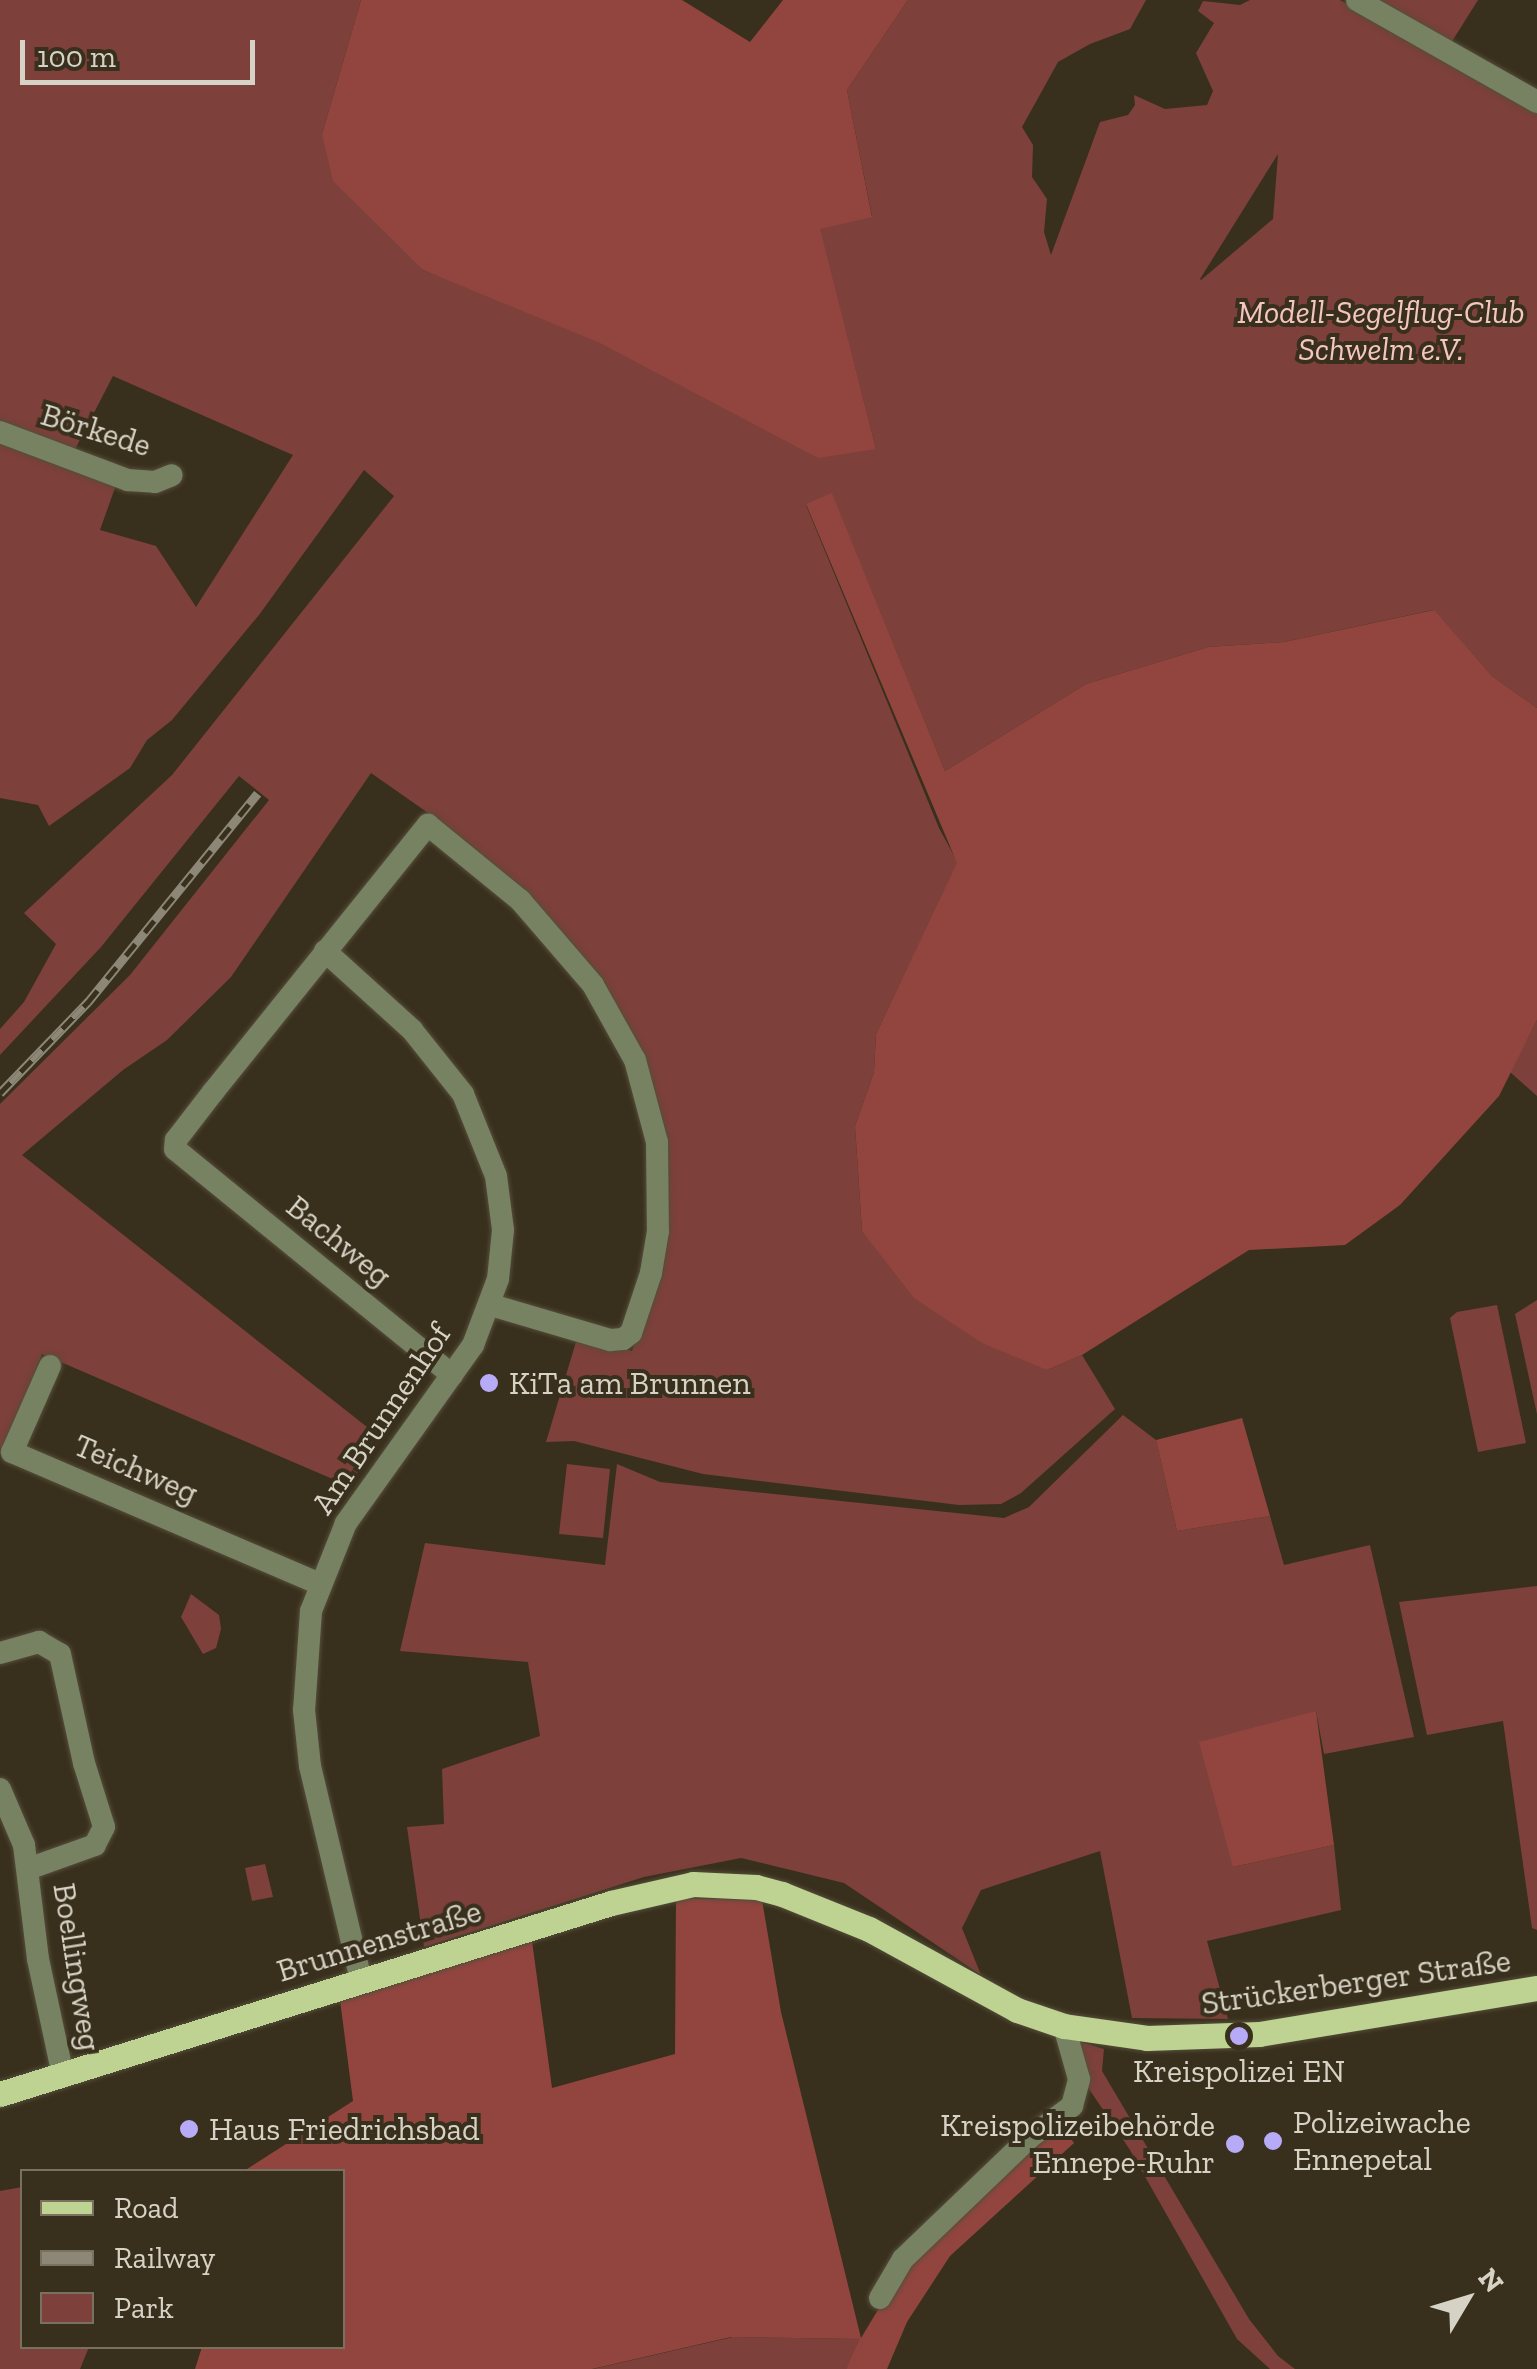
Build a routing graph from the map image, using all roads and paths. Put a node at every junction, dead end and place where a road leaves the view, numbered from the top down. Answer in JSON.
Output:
{"nodes":[{"id":1,"x":1357,"y":0,"type":"edge"},
{"id":2,"x":1537,"y":102,"type":"edge"},
{"id":3,"x":0,"y":432,"type":"edge"},
{"id":4,"x":172,"y":475,"type":"dead end"},
{"id":5,"x":325,"y":951,"type":"junction"},
{"id":6,"x":492,"y":1305,"type":"junction"},
{"id":7,"x":50,"y":1366,"type":"dead end"},
{"id":8,"x":452,"y":1375,"type":"junction"},
{"id":9,"x":320,"y":1584,"type":"junction"},
{"id":10,"x":0,"y":1653,"type":"edge"},
{"id":11,"x":0,"y":1789,"type":"edge"},
{"id":12,"x":28,"y":1869,"type":"junction"},
{"id":13,"x":782,"y":1894,"type":"joint"},
{"id":14,"x":361,"y":1980,"type":"junction"},
{"id":15,"x":1537,"y":1988,"type":"edge"},
{"id":16,"x":1064,"y":2026,"type":"junction"},
{"id":17,"x":63,"y":2076,"type":"junction"},
{"id":18,"x":0,"y":2094,"type":"edge"},
{"id":19,"x":880,"y":2298,"type":"dead end"}],
"edges":[{"from":1,"to":2,"type":"street"},
{"from":3,"to":4,"type":"street","name":"Börkede"},
{"from":5,"to":6,"type":"street","name":"Am Brunnenhof"},
{"from":5,"to":6,"type":"street"},
{"from":5,"to":8,"type":"street","name":"Bachweg"},
{"from":6,"to":8,"type":"street","name":"Am Brunnenhof"},
{"from":7,"to":9,"type":"street","name":"Teichweg"},
{"from":8,"to":9,"type":"street","name":"Am Brunnenhof"},
{"from":9,"to":14,"type":"street","name":"Am Brunnenhof"},
{"from":10,"to":12,"type":"street","name":"Boellingweg"},
{"from":11,"to":12,"type":"street","name":"Boellingweg"},
{"from":12,"to":17,"type":"street","name":"Boellingweg"},
{"from":13,"to":14,"type":"main road","name":"Brunnenstraße"},
{"from":13,"to":16,"type":"main road","name":"Strückerberger Straße"},
{"from":14,"to":17,"type":"main road","name":"Brunnenstraße"},
{"from":15,"to":16,"type":"main road","name":"Strückerberger Straße"},
{"from":16,"to":19,"type":"street"},
{"from":17,"to":18,"type":"main road","name":"Brunnenstraße"}]}
